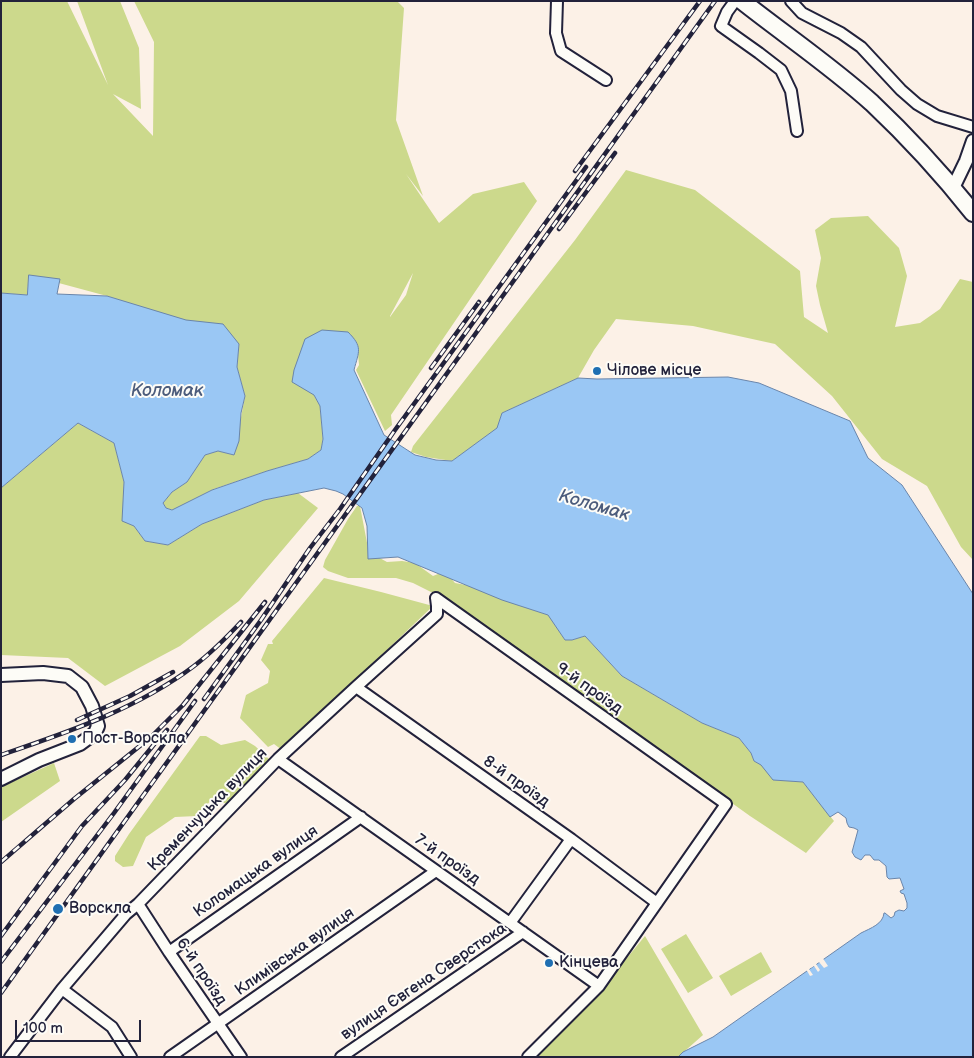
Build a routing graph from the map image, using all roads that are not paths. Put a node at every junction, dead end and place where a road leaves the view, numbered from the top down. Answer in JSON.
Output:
{"nodes":[{"id":1,"x":557,"y":1,"type":"edge"},
{"id":2,"x":791,"y":1,"type":"edge"},
{"id":3,"x":742,"y":3,"type":"edge"},
{"id":4,"x":606,"y":80,"type":"dead end"},
{"id":5,"x":973,"y":127,"type":"edge"},
{"id":6,"x":797,"y":131,"type":"dead end"},
{"id":7,"x":973,"y":141,"type":"edge"},
{"id":8,"x":953,"y":188,"type":"junction"},
{"id":9,"x":973,"y":213,"type":"edge"},
{"id":10,"x":436,"y":598,"type":"joint"},
{"id":11,"x":1,"y":675,"type":"edge"},
{"id":12,"x":356,"y":687,"type":"junction"},
{"id":13,"x":278,"y":759,"type":"junction"},
{"id":14,"x":1,"y":779,"type":"edge"},
{"id":15,"x":361,"y":817,"type":"junction"},
{"id":16,"x":571,"y":839,"type":"junction"},
{"id":17,"x":436,"y":871,"type":"junction"},
{"id":18,"x":657,"y":903,"type":"junction"},
{"id":19,"x":138,"y":904,"type":"junction"},
{"id":20,"x":510,"y":923,"type":"junction"},
{"id":21,"x":523,"y":932,"type":"junction"},
{"id":22,"x":169,"y":952,"type":"junction"},
{"id":23,"x":599,"y":986,"type":"junction"},
{"id":24,"x":62,"y":989,"type":"junction"},
{"id":25,"x":218,"y":1024,"type":"junction"},
{"id":26,"x":10,"y":1057,"type":"edge"},
{"id":27,"x":131,"y":1057,"type":"edge"},
{"id":28,"x":170,"y":1057,"type":"edge"},
{"id":29,"x":240,"y":1057,"type":"edge"},
{"id":30,"x":341,"y":1057,"type":"edge"},
{"id":31,"x":528,"y":1057,"type":"edge"}],
"edges":[{"from":1,"to":4,"type":"street"},
{"from":2,"to":5,"type":"street"},
{"from":3,"to":6,"type":"street"},
{"from":3,"to":8,"type":"highway"},
{"from":7,"to":8,"type":"street"},
{"from":8,"to":9,"type":"highway"},
{"from":10,"to":12,"type":"street","name":"Кременчуцька вулиця"},
{"from":10,"to":18,"type":"street","name":"9-й проїзд"},
{"from":11,"to":14,"type":"street"},
{"from":12,"to":13,"type":"street","name":"Кременчуцька вулиця"},
{"from":12,"to":16,"type":"street","name":"8-й проїзд"},
{"from":13,"to":15,"type":"street","name":"7-й проїзд"},
{"from":13,"to":19,"type":"street","name":"Кременчуцька вулиця"},
{"from":15,"to":17,"type":"street","name":"7-й проїзд"},
{"from":15,"to":22,"type":"street","name":"Коломацька вулиця"},
{"from":16,"to":18,"type":"street","name":"8-й проїзд"},
{"from":16,"to":20,"type":"street","name":"вулиця Євгена Сверстюка"},
{"from":17,"to":20,"type":"street","name":"7-й проїзд"},
{"from":17,"to":25,"type":"street","name":"Климівська вулиця"},
{"from":18,"to":23,"type":"street"},
{"from":19,"to":22,"type":"street","name":"6-й проїзд"},
{"from":19,"to":24,"type":"street","name":"Кременчуцька вулиця"},
{"from":20,"to":21,"type":"street","name":"7-й проїзд"},
{"from":21,"to":23,"type":"street","name":"7-й проїзд"},
{"from":21,"to":30,"type":"street","name":"вулиця Євгена Сверстюка"},
{"from":22,"to":25,"type":"street","name":"6-й проїзд"},
{"from":23,"to":31,"type":"street"},
{"from":24,"to":26,"type":"street","name":"Кременчуцька вулиця"},
{"from":24,"to":27,"type":"street"},
{"from":25,"to":28,"type":"street","name":"Климівська вулиця"},
{"from":25,"to":29,"type":"street","name":"6-й проїзд"}]}
